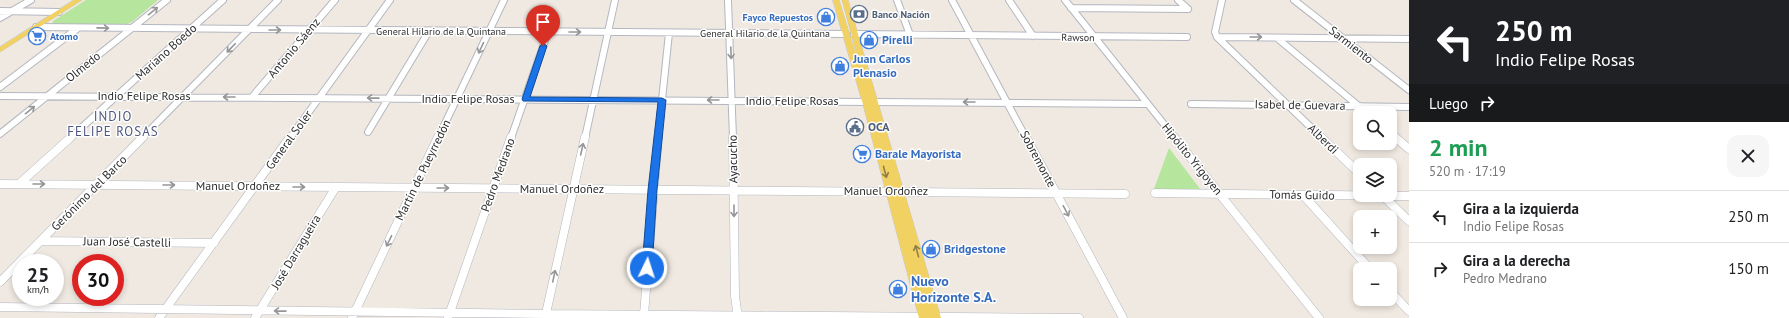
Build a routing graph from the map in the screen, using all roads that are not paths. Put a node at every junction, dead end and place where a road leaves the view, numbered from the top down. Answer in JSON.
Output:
{"nodes":[{"id":1,"x":31,"y":0,"type":"edge"},
{"id":2,"x":79,"y":0,"type":"edge"},
{"id":3,"x":167,"y":0,"type":"edge"},
{"id":4,"x":223,"y":0,"type":"edge"},
{"id":5,"x":278,"y":0,"type":"edge"},
{"id":6,"x":335,"y":0,"type":"edge"},
{"id":7,"x":390,"y":0,"type":"edge"},
{"id":8,"x":504,"y":0,"type":"edge"},
{"id":9,"x":615,"y":0,"type":"edge"},
{"id":10,"x":728,"y":0,"type":"edge"},
{"id":11,"x":836,"y":0,"type":"edge"},
{"id":12,"x":845,"y":0,"type":"edge"},
{"id":13,"x":897,"y":0,"type":"edge"},
{"id":14,"x":952,"y":0,"type":"edge"},
{"id":15,"x":1009,"y":0,"type":"edge"},
{"id":16,"x":1065,"y":0,"type":"edge"},
{"id":17,"x":1178,"y":0,"type":"edge"},
{"id":18,"x":1222,"y":0,"type":"edge"},
{"id":19,"x":1294,"y":0,"type":"edge"},
{"id":20,"x":1071,"y":8,"type":"junction"},
{"id":21,"x":0,"y":10,"type":"edge"},
{"id":22,"x":12,"y":11,"type":"junction"},
{"id":23,"x":59,"y":12,"type":"junction"},
{"id":24,"x":0,"y":18,"type":"edge"},
{"id":25,"x":36,"y":27,"type":"junction"},
{"id":26,"x":78,"y":28,"type":"junction"},
{"id":27,"x":132,"y":28,"type":"junction"},
{"id":28,"x":191,"y":29,"type":"junction"},
{"id":29,"x":249,"y":30,"type":"junction"},
{"id":30,"x":309,"y":30,"type":"junction"},
{"id":31,"x":368,"y":31,"type":"junction"},
{"id":32,"x":428,"y":31,"type":"junction"},
{"id":33,"x":489,"y":32,"type":"junction"},
{"id":34,"x":548,"y":32,"type":"junction"},
{"id":35,"x":608,"y":33,"type":"junction"},
{"id":36,"x":669,"y":33,"type":"junction"},
{"id":37,"x":730,"y":33,"type":"junction"},
{"id":38,"x":850,"y":34,"type":"junction"},
{"id":39,"x":910,"y":34,"type":"junction"},
{"id":40,"x":970,"y":35,"type":"junction"},
{"id":41,"x":1033,"y":36,"type":"junction"},
{"id":42,"x":1093,"y":37,"type":"junction"},
{"id":43,"x":1187,"y":37,"type":"dead end"},
{"id":44,"x":1217,"y":37,"type":"junction"},
{"id":45,"x":1277,"y":38,"type":"junction"},
{"id":46,"x":1342,"y":38,"type":"junction"},
{"id":47,"x":1408,"y":39,"type":"edge"},
{"id":48,"x":0,"y":50,"type":"edge"},
{"id":49,"x":0,"y":87,"type":"edge"},
{"id":50,"x":1409,"y":90,"type":"edge"},
{"id":51,"x":0,"y":96,"type":"edge"},
{"id":52,"x":48,"y":96,"type":"junction"},
{"id":53,"x":117,"y":96,"type":"junction"},
{"id":54,"x":184,"y":97,"type":"junction"},
{"id":55,"x":252,"y":97,"type":"junction"},
{"id":56,"x":320,"y":97,"type":"junction"},
{"id":57,"x":388,"y":98,"type":"junction"},
{"id":58,"x":457,"y":99,"type":"junction"},
{"id":59,"x":526,"y":99,"type":"junction"},
{"id":60,"x":593,"y":100,"type":"junction"},
{"id":61,"x":662,"y":100,"type":"junction"},
{"id":62,"x":732,"y":100,"type":"junction"},
{"id":63,"x":870,"y":101,"type":"junction"},
{"id":64,"x":1008,"y":102,"type":"junction"},
{"id":65,"x":1147,"y":104,"type":"junction"},
{"id":66,"x":1191,"y":104,"type":"dead end"},
{"id":67,"x":1288,"y":105,"type":"junction"},
{"id":68,"x":1358,"y":106,"type":"joint"},
{"id":69,"x":1397,"y":107,"type":"edge"},
{"id":70,"x":1409,"y":107,"type":"edge"},
{"id":71,"x":368,"y":132,"type":"dead end"},
{"id":72,"x":0,"y":134,"type":"edge"},
{"id":73,"x":1397,"y":139,"type":"edge"},
{"id":74,"x":1409,"y":149,"type":"edge"},
{"id":75,"x":1353,"y":167,"type":"edge"},
{"id":76,"x":0,"y":184,"type":"edge"},
{"id":77,"x":19,"y":184,"type":"junction"},
{"id":78,"x":97,"y":185,"type":"junction"},
{"id":79,"x":255,"y":186,"type":"junction"},
{"id":80,"x":336,"y":187,"type":"junction"},
{"id":81,"x":415,"y":188,"type":"junction"},
{"id":82,"x":493,"y":188,"type":"junction"},
{"id":83,"x":573,"y":189,"type":"junction"},
{"id":84,"x":653,"y":190,"type":"junction"},
{"id":85,"x":734,"y":190,"type":"junction"},
{"id":86,"x":891,"y":192,"type":"junction"},
{"id":87,"x":901,"y":192,"type":"junction"},
{"id":88,"x":1056,"y":193,"type":"junction"},
{"id":89,"x":1155,"y":193,"type":"dead end"},
{"id":90,"x":1124,"y":194,"type":"dead end"},
{"id":91,"x":1220,"y":194,"type":"junction"},
{"id":92,"x":1303,"y":195,"type":"junction"},
{"id":93,"x":1353,"y":196,"type":"edge"},
{"id":94,"x":1397,"y":196,"type":"edge"},
{"id":95,"x":1409,"y":196,"type":"edge"},
{"id":96,"x":1388,"y":202,"type":"edge"},
{"id":97,"x":1409,"y":221,"type":"edge"},
{"id":98,"x":41,"y":241,"type":"junction"},
{"id":99,"x":214,"y":243,"type":"junction"},
{"id":100,"x":1364,"y":262,"type":"edge"},
{"id":101,"x":0,"y":282,"type":"edge"},
{"id":102,"x":1397,"y":298,"type":"edge"},
{"id":103,"x":0,"y":307,"type":"edge"},
{"id":104,"x":165,"y":310,"type":"junction"},
{"id":105,"x":1409,"y":311,"type":"edge"},
{"id":106,"x":258,"y":314,"type":"edge"},
{"id":107,"x":354,"y":315,"type":"edge"},
{"id":108,"x":449,"y":315,"type":"edge"},
{"id":109,"x":644,"y":315,"type":"junction"},
{"id":110,"x":545,"y":316,"type":"edge"},
{"id":111,"x":738,"y":316,"type":"edge"},
{"id":112,"x":930,"y":317,"type":"edge"},
{"id":113,"x":159,"y":318,"type":"edge"},
{"id":114,"x":1080,"y":318,"type":"edge"},
{"id":115,"x":1120,"y":318,"type":"edge"},
{"id":116,"x":1123,"y":318,"type":"edge"},
{"id":117,"x":1129,"y":318,"type":"edge"},
{"id":118,"x":1319,"y":318,"type":"edge"}],
"edges":[{"from":1,"to":22,"type":"street"},
{"from":2,"to":23,"type":"main road"},
{"from":27,"to":3,"type":"street","name":"Olmedo","one_way":true},
{"from":4,"to":28,"type":"street","name":"Mariano Boedo"},
{"from":5,"to":29,"type":"street","name":"Gerónimo del Barco"},
{"from":6,"to":30,"type":"street","name":"Antonio Sáenz"},
{"from":7,"to":31,"type":"street","name":"General Soler"},
{"from":8,"to":33,"type":"street","name":"Martín de Pueyrredón"},
{"from":9,"to":35,"type":"street"},
{"from":10,"to":37,"type":"street","name":"Ayacucho"},
{"from":11,"to":38,"type":"main road"},
{"from":12,"to":38,"type":"main road"},
{"from":13,"to":39,"type":"street"},
{"from":14,"to":40,"type":"street","name":"Sobremonte"},
{"from":15,"to":41,"type":"street"},
{"from":16,"to":20,"type":"street","name":"Hipólito Yrigoyen"},
{"from":17,"to":20,"type":"street"},
{"from":18,"to":44,"type":"street"},
{"from":19,"to":46,"type":"street","name":"Sarmiento"},
{"from":20,"to":42,"type":"street","name":"Hipólito Yrigoyen"},
{"from":21,"to":22,"type":"street"},
{"from":22,"to":23,"type":"street"},
{"from":22,"to":24,"type":"street"},
{"from":23,"to":25,"type":"main road"},
{"from":25,"to":26,"type":"street","name":"General Hilario de la Quintana"},
{"from":25,"to":48,"type":"main road"},
{"from":26,"to":27,"type":"street","name":"General Hilario de la Quintana","one_way":true},
{"from":26,"to":49,"type":"street"},
{"from":27,"to":28,"type":"street","name":"General Hilario de la Quintana"},
{"from":27,"to":52,"type":"street","name":"Olmedo"},
{"from":28,"to":29,"type":"street","name":"General Hilario de la Quintana"},
{"from":28,"to":53,"type":"street","name":"Mariano Boedo"},
{"from":29,"to":30,"type":"street","name":"General Hilario de la Quintana","one_way":true},
{"from":29,"to":54,"type":"street","name":"Gerónimo del Barco","one_way":true},
{"from":30,"to":31,"type":"street","name":"General Hilario de la Quintana"},
{"from":30,"to":55,"type":"street","name":"Antonio Sáenz"},
{"from":31,"to":32,"type":"street","name":"General Hilario de la Quintana"},
{"from":31,"to":56,"type":"street","name":"General Soler"},
{"from":32,"to":33,"type":"street","name":"General Hilario de la Quintana"},
{"from":32,"to":57,"type":"street"},
{"from":33,"to":34,"type":"street","name":"General Hilario de la Quintana"},
{"from":33,"to":58,"type":"street","name":"Martín de Pueyrredón","one_way":true},
{"from":34,"to":35,"type":"street","name":"General Hilario de la Quintana","one_way":true},
{"from":34,"to":59,"type":"street","name":"Pedro Medrano"},
{"from":35,"to":36,"type":"street","name":"General Hilario de la Quintana"},
{"from":35,"to":60,"type":"street"},
{"from":36,"to":37,"type":"street","name":"General Hilario de la Quintana"},
{"from":36,"to":61,"type":"street"},
{"from":37,"to":38,"type":"street","name":"General Hilario de la Quintana"},
{"from":37,"to":62,"type":"street","name":"Ayacucho","one_way":true},
{"from":38,"to":39,"type":"street","name":"General Hilario de la Quintana"},
{"from":38,"to":63,"type":"main road"},
{"from":39,"to":40,"type":"street","name":"General Hilario de la Quintana"},
{"from":40,"to":41,"type":"street","name":"Rawson"},
{"from":40,"to":64,"type":"street","name":"Sobremonte"},
{"from":41,"to":42,"type":"street","name":"Rawson"},
{"from":42,"to":43,"type":"street","name":"Rawson"},
{"from":42,"to":65,"type":"street","name":"Hipólito Yrigoyen"},
{"from":44,"to":45,"type":"street","one_way":true},
{"from":44,"to":67,"type":"street","name":"Alberdi"},
{"from":45,"to":46,"type":"street"},
{"from":45,"to":68,"type":"street"},
{"from":46,"to":47,"type":"street"},
{"from":46,"to":50,"type":"street","name":"Sarmiento"},
{"from":51,"to":52,"type":"street","name":"Indio Felipe Rosas"},
{"from":52,"to":53,"type":"street","name":"Indio Felipe Rosas"},
{"from":72,"to":52,"type":"street","name":"Olmedo","one_way":true},
{"from":53,"to":54,"type":"street","name":"Indio Felipe Rosas"},
{"from":53,"to":77,"type":"street","name":"Mariano Boedo"},
{"from":55,"to":54,"type":"street","name":"Indio Felipe Rosas","one_way":true},
{"from":54,"to":78,"type":"street","name":"Gerónimo del Barco"},
{"from":55,"to":56,"type":"street","name":"Indio Felipe Rosas"},
{"from":57,"to":56,"type":"street","name":"Indio Felipe Rosas","one_way":true},
{"from":56,"to":79,"type":"street","name":"General Soler"},
{"from":57,"to":58,"type":"street","name":"Indio Felipe Rosas"},
{"from":57,"to":71,"type":"street"},
{"from":58,"to":59,"type":"street","name":"Indio Felipe Rosas"},
{"from":58,"to":81,"type":"street","name":"Martín de Pueyrredón"},
{"from":59,"to":60,"type":"street","name":"Indio Felipe Rosas"},
{"from":59,"to":82,"type":"street","name":"Pedro Medrano"},
{"from":60,"to":61,"type":"street","name":"Indio Felipe Rosas"},
{"from":83,"to":60,"type":"street","one_way":true},
{"from":62,"to":61,"type":"street","name":"Indio Felipe Rosas","one_way":true},
{"from":61,"to":84,"type":"street"},
{"from":62,"to":63,"type":"street","name":"Indio Felipe Rosas"},
{"from":62,"to":85,"type":"street","name":"Ayacucho"},
{"from":64,"to":63,"type":"street","name":"Indio Felipe Rosas","one_way":true},
{"from":63,"to":86,"type":"main road","one_way":true},
{"from":63,"to":87,"type":"main road"},
{"from":64,"to":65,"type":"street"},
{"from":64,"to":88,"type":"street","name":"Sobremonte"},
{"from":65,"to":91,"type":"street","name":"Hipólito Yrigoyen"},
{"from":66,"to":67,"type":"street","name":"Isabel de Guevara"},
{"from":67,"to":68,"type":"street","name":"Isabel de Guevara"},
{"from":67,"to":75,"type":"street","name":"Alberdi"},
{"from":69,"to":70,"type":"street","name":"Isabel de Guevara"},
{"from":73,"to":74,"type":"street"},
{"from":76,"to":77,"type":"street","name":"Manuel Ordoñez"},
{"from":77,"to":78,"type":"street","name":"Manuel Ordoñez","one_way":true},
{"from":78,"to":79,"type":"street","name":"Manuel Ordoñez","one_way":true},
{"from":78,"to":98,"type":"street","name":"Gerónimo del Barco"},
{"from":79,"to":80,"type":"street","name":"Manuel Ordoñez","one_way":true},
{"from":79,"to":99,"type":"street","name":"General Soler"},
{"from":80,"to":81,"type":"street","name":"Manuel Ordoñez"},
{"from":80,"to":106,"type":"street","name":"José Darragueira"},
{"from":81,"to":82,"type":"street","name":"Manuel Ordoñez","one_way":true},
{"from":81,"to":107,"type":"street","name":"Martín de Pueyrredón","one_way":true},
{"from":82,"to":83,"type":"street","name":"Manuel Ordoñez"},
{"from":82,"to":108,"type":"street","name":"Pedro Medrano"},
{"from":83,"to":84,"type":"street","name":"Manuel Ordoñez"},
{"from":110,"to":83,"type":"street","one_way":true},
{"from":84,"to":85,"type":"street","name":"Manuel Ordoñez"},
{"from":84,"to":109,"type":"street"},
{"from":85,"to":86,"type":"street","name":"Manuel Ordoñez"},
{"from":85,"to":111,"type":"street","name":"Ayacucho","one_way":true},
{"from":86,"to":87,"type":"street","name":"Manuel Ordoñez"},
{"from":86,"to":112,"type":"main road"},
{"from":87,"to":88,"type":"street","name":"Manuel Ordoñez"},
{"from":112,"to":87,"type":"main road","one_way":true},
{"from":88,"to":90,"type":"street","name":"Manuel Ordoñez"},
{"from":88,"to":116,"type":"street","name":"Sobremonte","one_way":true},
{"from":89,"to":91,"type":"street"},
{"from":91,"to":92,"type":"street","name":"Tomás Guido"},
{"from":91,"to":118,"type":"street","name":"Hipólito Yrigoyen"},
{"from":92,"to":93,"type":"street","name":"Tomás Guido"},
{"from":92,"to":100,"type":"street"},
{"from":94,"to":95,"type":"street","name":"Tomás Guido"},
{"from":96,"to":97,"type":"street"},
{"from":98,"to":99,"type":"street","name":"Juan José Castelli"},
{"from":98,"to":101,"type":"street","name":"Gerónimo del Barco"},
{"from":99,"to":104,"type":"street","name":"General Soler"},
{"from":102,"to":105,"type":"street"},
{"from":103,"to":104,"type":"street"},
{"from":104,"to":106,"type":"street"},
{"from":104,"to":113,"type":"street","name":"General Soler"},
{"from":107,"to":106,"type":"street","one_way":true},
{"from":107,"to":108,"type":"street"},
{"from":108,"to":110,"type":"street"},
{"from":109,"to":110,"type":"street"},
{"from":109,"to":111,"type":"street"},
{"from":111,"to":112,"type":"street"},
{"from":112,"to":114,"type":"street"},
{"from":115,"to":116,"type":"street"},
{"from":116,"to":117,"type":"street"}]}
